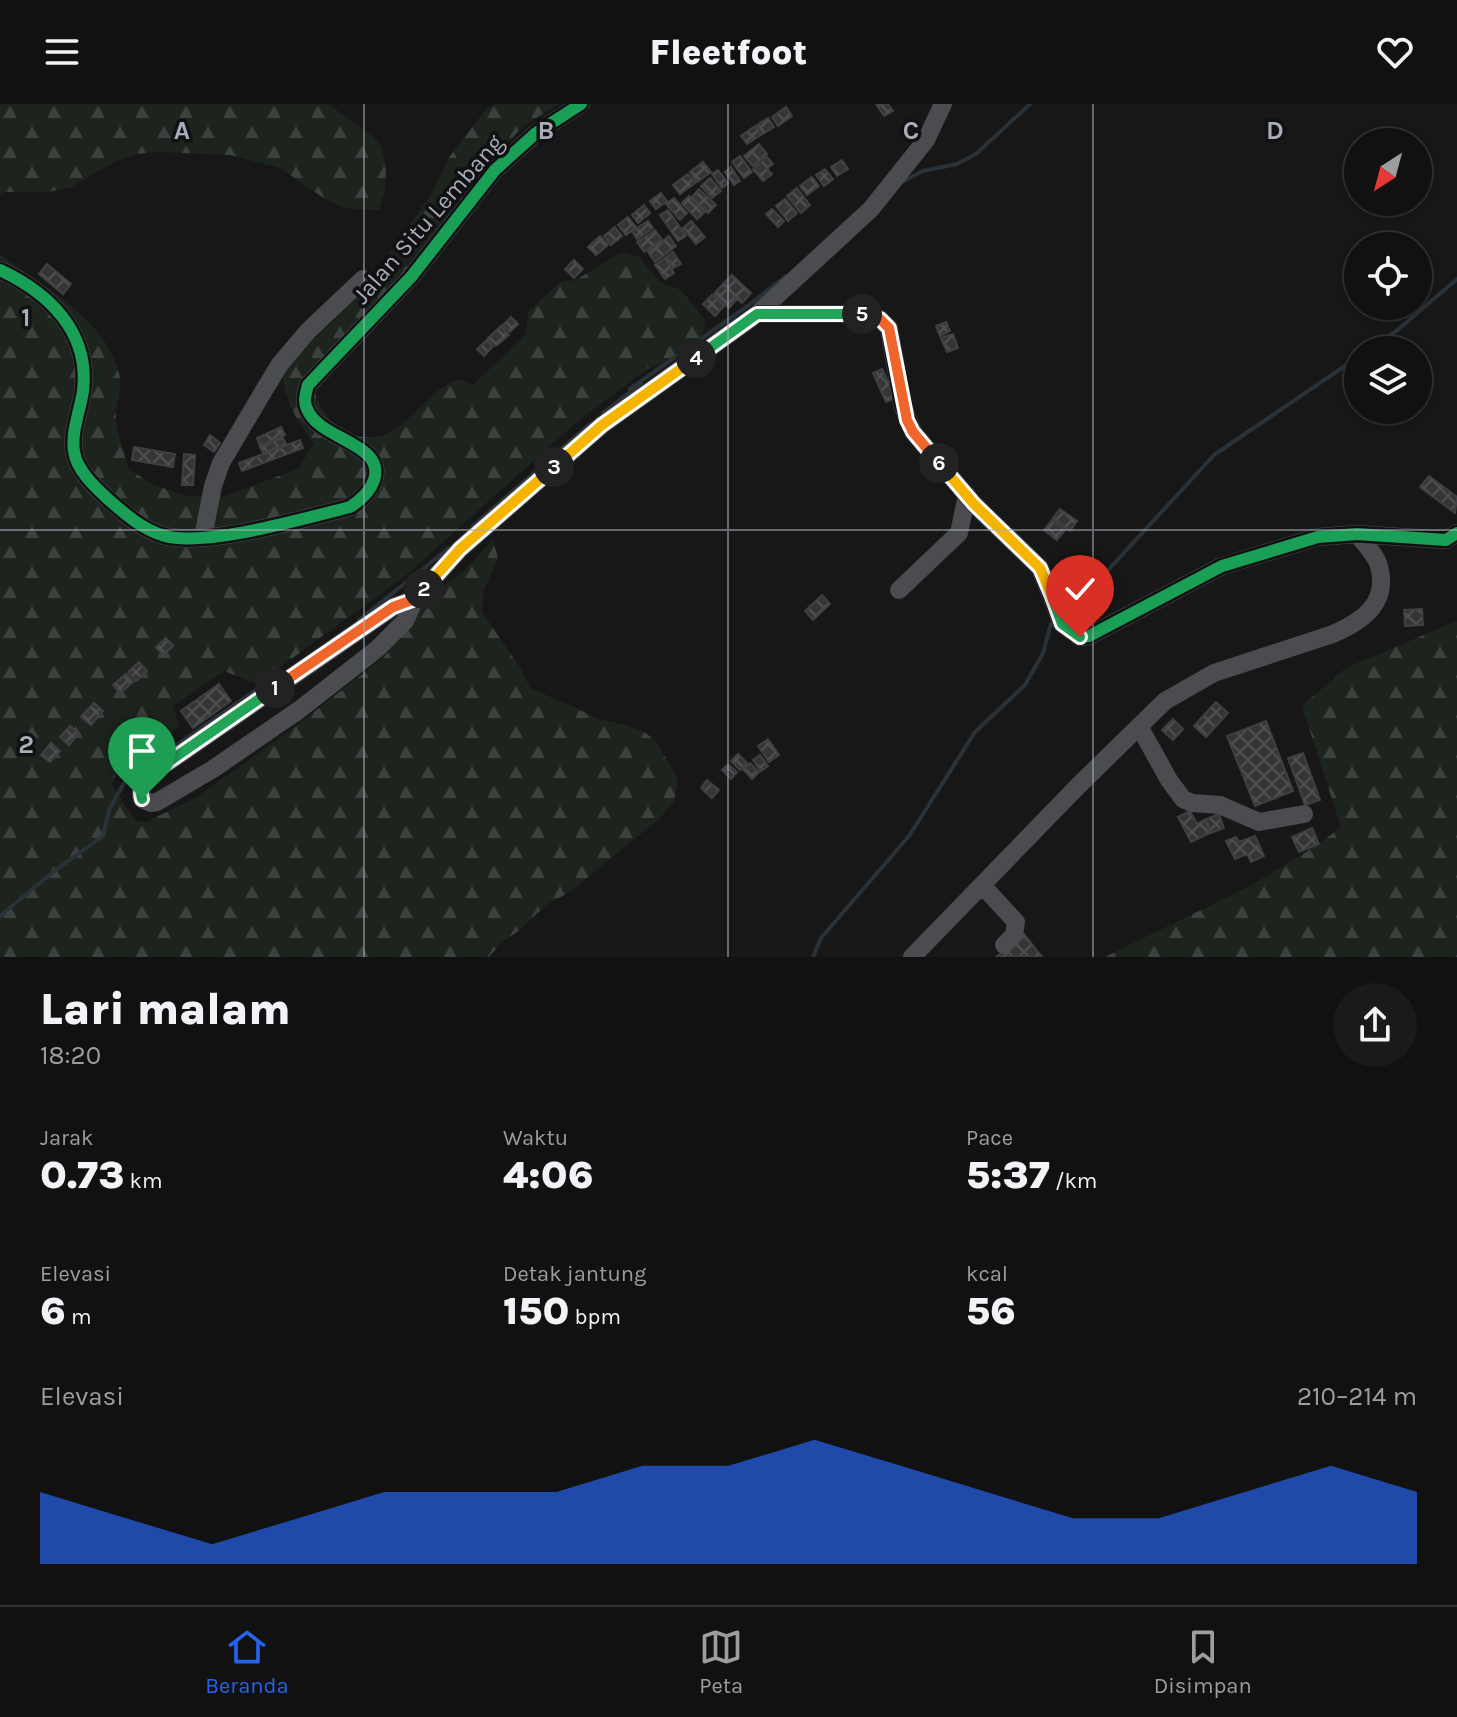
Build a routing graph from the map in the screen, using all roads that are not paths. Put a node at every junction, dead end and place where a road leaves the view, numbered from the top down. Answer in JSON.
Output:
{"nodes":[{"id":1,"x":581,"y":104,"type":"edge"},
{"id":2,"x":943,"y":104,"type":"edge"},
{"id":3,"x":0,"y":270,"type":"edge"},
{"id":4,"x":363,"y":279,"type":"dead end"},
{"id":5,"x":757,"y":314,"type":"junction"},
{"id":6,"x":967,"y":495,"type":"junction"},
{"id":7,"x":1457,"y":533,"type":"edge"},
{"id":8,"x":1357,"y":534,"type":"junction"},
{"id":9,"x":203,"y":537,"type":"junction"},
{"id":10,"x":899,"y":590,"type":"dead end"},
{"id":11,"x":415,"y":599,"type":"junction"},
{"id":12,"x":1139,"y":726,"type":"junction"},
{"id":13,"x":1304,"y":814,"type":"dead end"},
{"id":14,"x":982,"y":885,"type":"junction"},
{"id":15,"x":1004,"y":945,"type":"dead end"},
{"id":16,"x":912,"y":957,"type":"edge"}],
"edges":[{"from":1,"to":9,"type":"street","name":"Jalan Situ Lembang"},
{"from":2,"to":5,"type":"street"},
{"from":3,"to":9,"type":"street","name":"Jalan Situ Lembang"},
{"from":4,"to":9,"type":"street"},
{"from":5,"to":6,"type":"street"},
{"from":5,"to":11,"type":"street"},
{"from":6,"to":8,"type":"street"},
{"from":6,"to":10,"type":"street"},
{"from":7,"to":8,"type":"street"},
{"from":8,"to":12,"type":"street"},
{"from":11,"to":11,"type":"street"},
{"from":12,"to":13,"type":"street"},
{"from":12,"to":14,"type":"street"},
{"from":14,"to":15,"type":"street"},
{"from":14,"to":16,"type":"street"}]}
